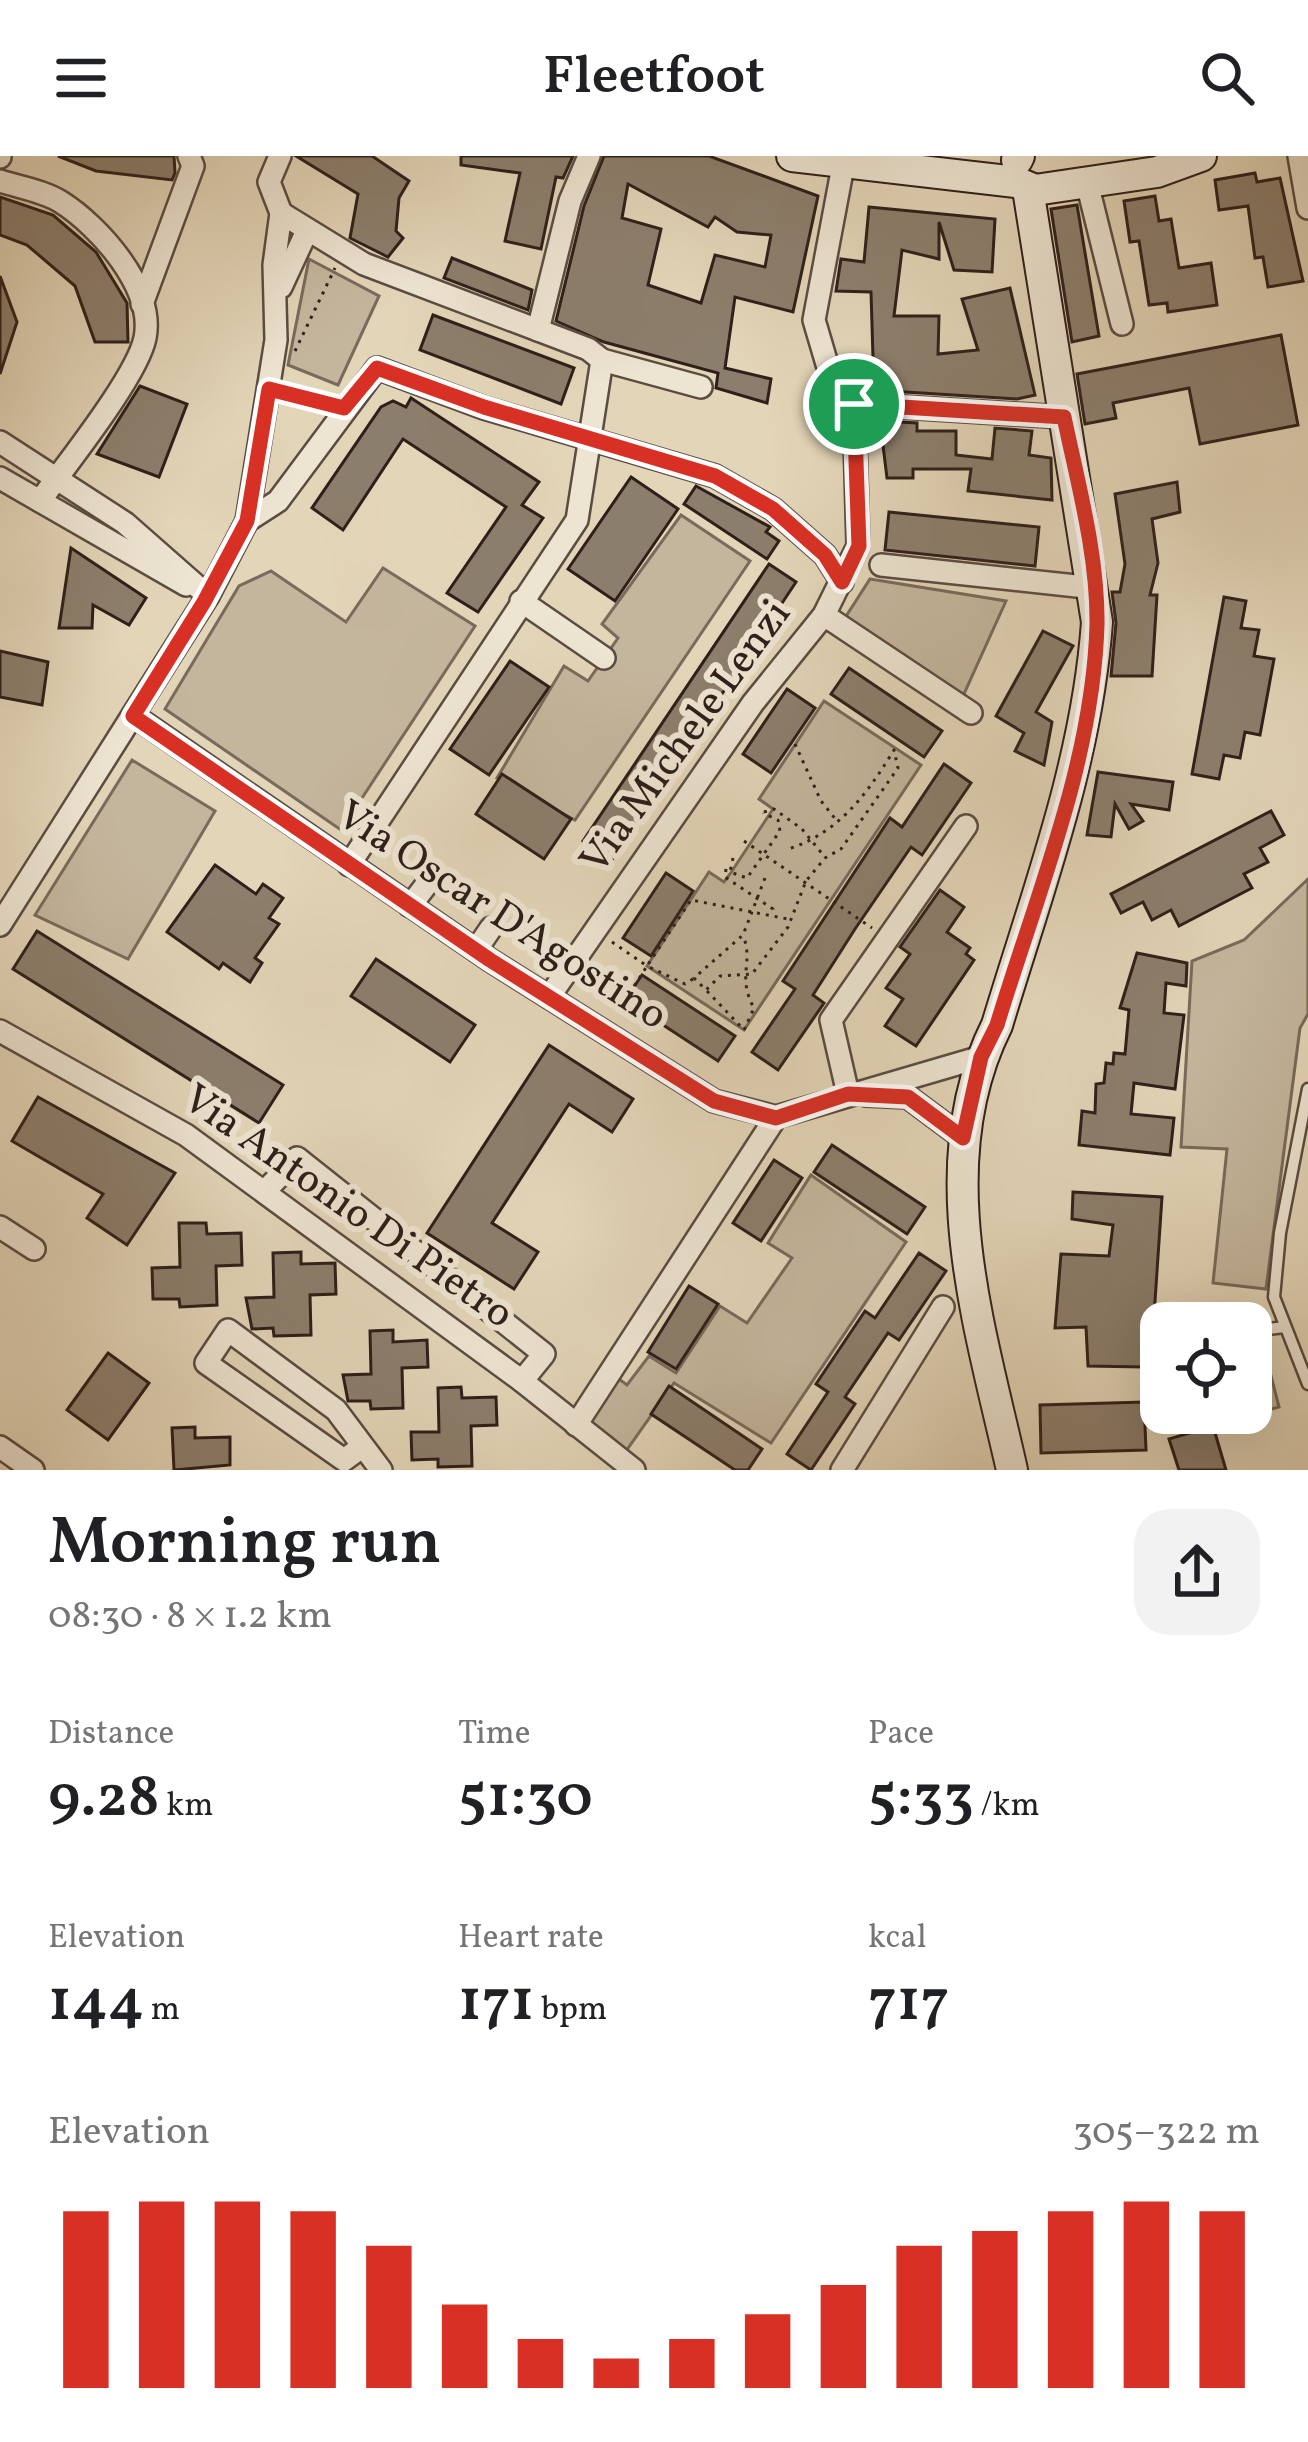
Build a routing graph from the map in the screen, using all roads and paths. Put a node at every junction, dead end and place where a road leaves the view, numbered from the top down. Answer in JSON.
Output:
{"nodes":[{"id":1,"x":189,"y":156,"type":"edge"},
{"id":2,"x":280,"y":156,"type":"edge"},
{"id":3,"x":589,"y":156,"type":"edge"},
{"id":4,"x":792,"y":156,"type":"edge"},
{"id":5,"x":1201,"y":156,"type":"edge"},
{"id":6,"x":1299,"y":156,"type":"edge"},
{"id":7,"x":843,"y":166,"type":"junction"},
{"id":8,"x":1029,"y":169,"type":"edge"},
{"id":9,"x":0,"y":181,"type":"edge"},
{"id":10,"x":1087,"y":183,"type":"junction"},
{"id":11,"x":1308,"y":208,"type":"edge"},
{"id":12,"x":281,"y":213,"type":"junction"},
{"id":13,"x":306,"y":233,"type":"junction"},
{"id":14,"x":333,"y":272,"type":"dead end"},
{"id":15,"x":142,"y":304,"type":"junction"},
{"id":16,"x":278,"y":306,"type":"junction"},
{"id":17,"x":1122,"y":324,"type":"dead end"},
{"id":18,"x":538,"y":330,"type":"junction"},
{"id":19,"x":602,"y":360,"type":"junction"},
{"id":20,"x":288,"y":365,"type":"dead end"},
{"id":21,"x":286,"y":379,"type":"dead end"},
{"id":22,"x":701,"y":387,"type":"dead end"},
{"id":23,"x":854,"y":404,"type":"junction"},
{"id":24,"x":344,"y":408,"type":"junction"},
{"id":25,"x":1064,"y":417,"type":"junction"},
{"id":26,"x":591,"y":439,"type":"junction"},
{"id":27,"x":0,"y":442,"type":"edge"},
{"id":28,"x":58,"y":477,"type":"junction"},
{"id":29,"x":0,"y":478,"type":"edge"},
{"id":30,"x":40,"y":501,"type":"junction"},
{"id":31,"x":247,"y":521,"type":"junction"},
{"id":32,"x":881,"y":565,"type":"dead end"},
{"id":33,"x":842,"y":582,"type":"junction"},
{"id":34,"x":1095,"y":588,"type":"junction"},
{"id":35,"x":208,"y":596,"type":"junction"},
{"id":36,"x":521,"y":601,"type":"junction"},
{"id":37,"x":824,"y":615,"type":"junction"},
{"id":38,"x":604,"y":658,"type":"dead end"},
{"id":39,"x":971,"y":713,"type":"dead end"},
{"id":40,"x":133,"y":716,"type":"junction"},
{"id":41,"x":795,"y":744,"type":"dead end"},
{"id":42,"x":838,"y":822,"type":"junction"},
{"id":43,"x":966,"y":826,"type":"dead end"},
{"id":44,"x":812,"y":840,"type":"junction"},
{"id":45,"x":744,"y":841,"type":"dead end"},
{"id":46,"x":788,"y":849,"type":"dead end"},
{"id":47,"x":764,"y":853,"type":"junction"},
{"id":48,"x":825,"y":857,"type":"junction"},
{"id":49,"x":733,"y":858,"type":"dead end"},
{"id":50,"x":350,"y":865,"type":"junction"},
{"id":51,"x":726,"y":869,"type":"dead end"},
{"id":52,"x":765,"y":878,"type":"dead end"},
{"id":53,"x":806,"y":881,"type":"junction"},
{"id":54,"x":427,"y":884,"type":"dead end"},
{"id":55,"x":756,"y":898,"type":"junction"},
{"id":56,"x":410,"y":906,"type":"junction"},
{"id":57,"x":751,"y":911,"type":"junction"},
{"id":58,"x":771,"y":918,"type":"junction"},
{"id":59,"x":790,"y":920,"type":"junction"},
{"id":60,"x":0,"y":925,"type":"edge"},
{"id":61,"x":491,"y":928,"type":"dead end"},
{"id":62,"x":596,"y":931,"type":"junction"},
{"id":63,"x":742,"y":935,"type":"junction"},
{"id":64,"x":888,"y":939,"type":"junction"},
{"id":65,"x":476,"y":950,"type":"junction"},
{"id":66,"x":647,"y":965,"type":"junction"},
{"id":67,"x":743,"y":973,"type":"junction"},
{"id":68,"x":694,"y":978,"type":"junction"},
{"id":69,"x":706,"y":990,"type":"junction"},
{"id":70,"x":549,"y":997,"type":"junction"},
{"id":71,"x":0,"y":1031,"type":"edge"},
{"id":72,"x":604,"y":1034,"type":"junction"},
{"id":73,"x":981,"y":1057,"type":"junction"},
{"id":74,"x":1308,"y":1089,"type":"edge"},
{"id":75,"x":848,"y":1094,"type":"junction"},
{"id":76,"x":776,"y":1118,"type":"junction"},
{"id":77,"x":963,"y":1138,"type":"junction"},
{"id":78,"x":265,"y":1191,"type":"junction"},
{"id":79,"x":0,"y":1227,"type":"edge"},
{"id":80,"x":34,"y":1249,"type":"dead end"},
{"id":81,"x":943,"y":1307,"type":"dead end"},
{"id":82,"x":1285,"y":1327,"type":"junction"},
{"id":83,"x":1272,"y":1329,"type":"edge"},
{"id":84,"x":522,"y":1381,"type":"junction"},
{"id":85,"x":1308,"y":1384,"type":"edge"},
{"id":86,"x":576,"y":1425,"type":"junction"},
{"id":87,"x":363,"y":1446,"type":"junction"},
{"id":88,"x":0,"y":1447,"type":"edge"},
{"id":89,"x":33,"y":1470,"type":"edge"},
{"id":90,"x":381,"y":1470,"type":"edge"},
{"id":91,"x":634,"y":1470,"type":"edge"},
{"id":92,"x":842,"y":1470,"type":"edge"},
{"id":93,"x":1012,"y":1470,"type":"edge"}],
"edges":[{"from":1,"to":15,"type":"street"},
{"from":2,"to":12,"type":"street"},
{"from":3,"to":18,"type":"street"},
{"from":4,"to":7,"type":"main road"},
{"from":5,"to":10,"type":"main road"},
{"from":6,"to":11,"type":"street"},
{"from":7,"to":8,"type":"main road"},
{"from":7,"to":23,"type":"street","name":"Via Michele Lenzi"},
{"from":8,"to":10,"type":"main road"},
{"from":8,"to":25,"type":"main road"},
{"from":9,"to":15,"type":"street"},
{"from":10,"to":17,"type":"street"},
{"from":12,"to":13,"type":"street"},
{"from":12,"to":16,"type":"street"},
{"from":13,"to":16,"type":"street"},
{"from":13,"to":18,"type":"street"},
{"from":14,"to":20,"type":"path"},
{"from":15,"to":28,"type":"street"},
{"from":16,"to":31,"type":"street"},
{"from":18,"to":19,"type":"street"},
{"from":19,"to":22,"type":"street"},
{"from":19,"to":26,"type":"street"},
{"from":21,"to":24,"type":"path"},
{"from":23,"to":25,"type":"street"},
{"from":23,"to":33,"type":"street","name":"Via Michele Lenzi"},
{"from":24,"to":26,"type":"street"},
{"from":24,"to":31,"type":"street"},
{"from":25,"to":34,"type":"main road"},
{"from":26,"to":33,"type":"street"},
{"from":26,"to":36,"type":"street"},
{"from":27,"to":28,"type":"street"},
{"from":28,"to":30,"type":"street"},
{"from":28,"to":35,"type":"street"},
{"from":29,"to":30,"type":"street"},
{"from":30,"to":35,"type":"street"},
{"from":31,"to":35,"type":"street"},
{"from":32,"to":34,"type":"street"},
{"from":33,"to":37,"type":"street","name":"Via Michele Lenzi"},
{"from":34,"to":73,"type":"main road"},
{"from":35,"to":40,"type":"street"},
{"from":36,"to":38,"type":"street"},
{"from":36,"to":50,"type":"street"},
{"from":37,"to":39,"type":"street"},
{"from":37,"to":62,"type":"street","name":"Via Michele Lenzi"},
{"from":40,"to":50,"type":"street","name":"Via Oscar D'Agostino"},
{"from":40,"to":60,"type":"street"},
{"from":41,"to":42,"type":"path"},
{"from":42,"to":44,"type":"path"},
{"from":42,"to":48,"type":"path"},
{"from":43,"to":64,"type":"street"},
{"from":44,"to":46,"type":"path"},
{"from":44,"to":47,"type":"path"},
{"from":44,"to":48,"type":"path"},
{"from":45,"to":47,"type":"path"},
{"from":47,"to":49,"type":"path"},
{"from":47,"to":53,"type":"path"},
{"from":48,"to":53,"type":"path"},
{"from":50,"to":56,"type":"street","name":"Via Oscar D'Agostino"},
{"from":51,"to":55,"type":"path"},
{"from":52,"to":55,"type":"path"},
{"from":53,"to":59,"type":"path"},
{"from":53,"to":64,"type":"path"},
{"from":54,"to":56,"type":"street"},
{"from":55,"to":57,"type":"path"},
{"from":55,"to":58,"type":"path"},
{"from":56,"to":65,"type":"street","name":"Via Oscar D'Agostino"},
{"from":57,"to":58,"type":"path"},
{"from":57,"to":63,"type":"path"},
{"from":57,"to":66,"type":"path"},
{"from":58,"to":59,"type":"path"},
{"from":59,"to":67,"type":"path"},
{"from":61,"to":65,"type":"street"},
{"from":62,"to":66,"type":"path"},
{"from":62,"to":70,"type":"street","name":"Via Michele Lenzi"},
{"from":63,"to":67,"type":"path"},
{"from":63,"to":68,"type":"path"},
{"from":64,"to":75,"type":"street"},
{"from":65,"to":70,"type":"street","name":"Via Oscar D'Agostino"},
{"from":66,"to":68,"type":"path"},
{"from":66,"to":72,"type":"path"},
{"from":67,"to":69,"type":"path"},
{"from":67,"to":69,"type":"path"},
{"from":68,"to":69,"type":"path"},
{"from":70,"to":72,"type":"street","name":"Via Oscar D'Agostino"},
{"from":71,"to":78,"type":"street","name":"Via Antonio Di Pietro"},
{"from":72,"to":76,"type":"street","name":"Via Oscar D'Agostino"},
{"from":73,"to":75,"type":"street"},
{"from":73,"to":77,"type":"main road"},
{"from":74,"to":82,"type":"lane"},
{"from":75,"to":76,"type":"street"},
{"from":75,"to":77,"type":"street"},
{"from":76,"to":86,"type":"street"},
{"from":77,"to":93,"type":"main road"},
{"from":78,"to":84,"type":"street","name":"Via Antonio Di Pietro"},
{"from":78,"to":84,"type":"street"},
{"from":79,"to":80,"type":"street"},
{"from":81,"to":92,"type":"street"},
{"from":82,"to":83,"type":"lane"},
{"from":82,"to":85,"type":"lane"},
{"from":84,"to":86,"type":"street","name":"Via Antonio Di Pietro"},
{"from":86,"to":91,"type":"street","name":"Via Antonio Di Pietro"},
{"from":87,"to":87,"type":"street"},
{"from":87,"to":90,"type":"street"},
{"from":88,"to":89,"type":"street"}]}
